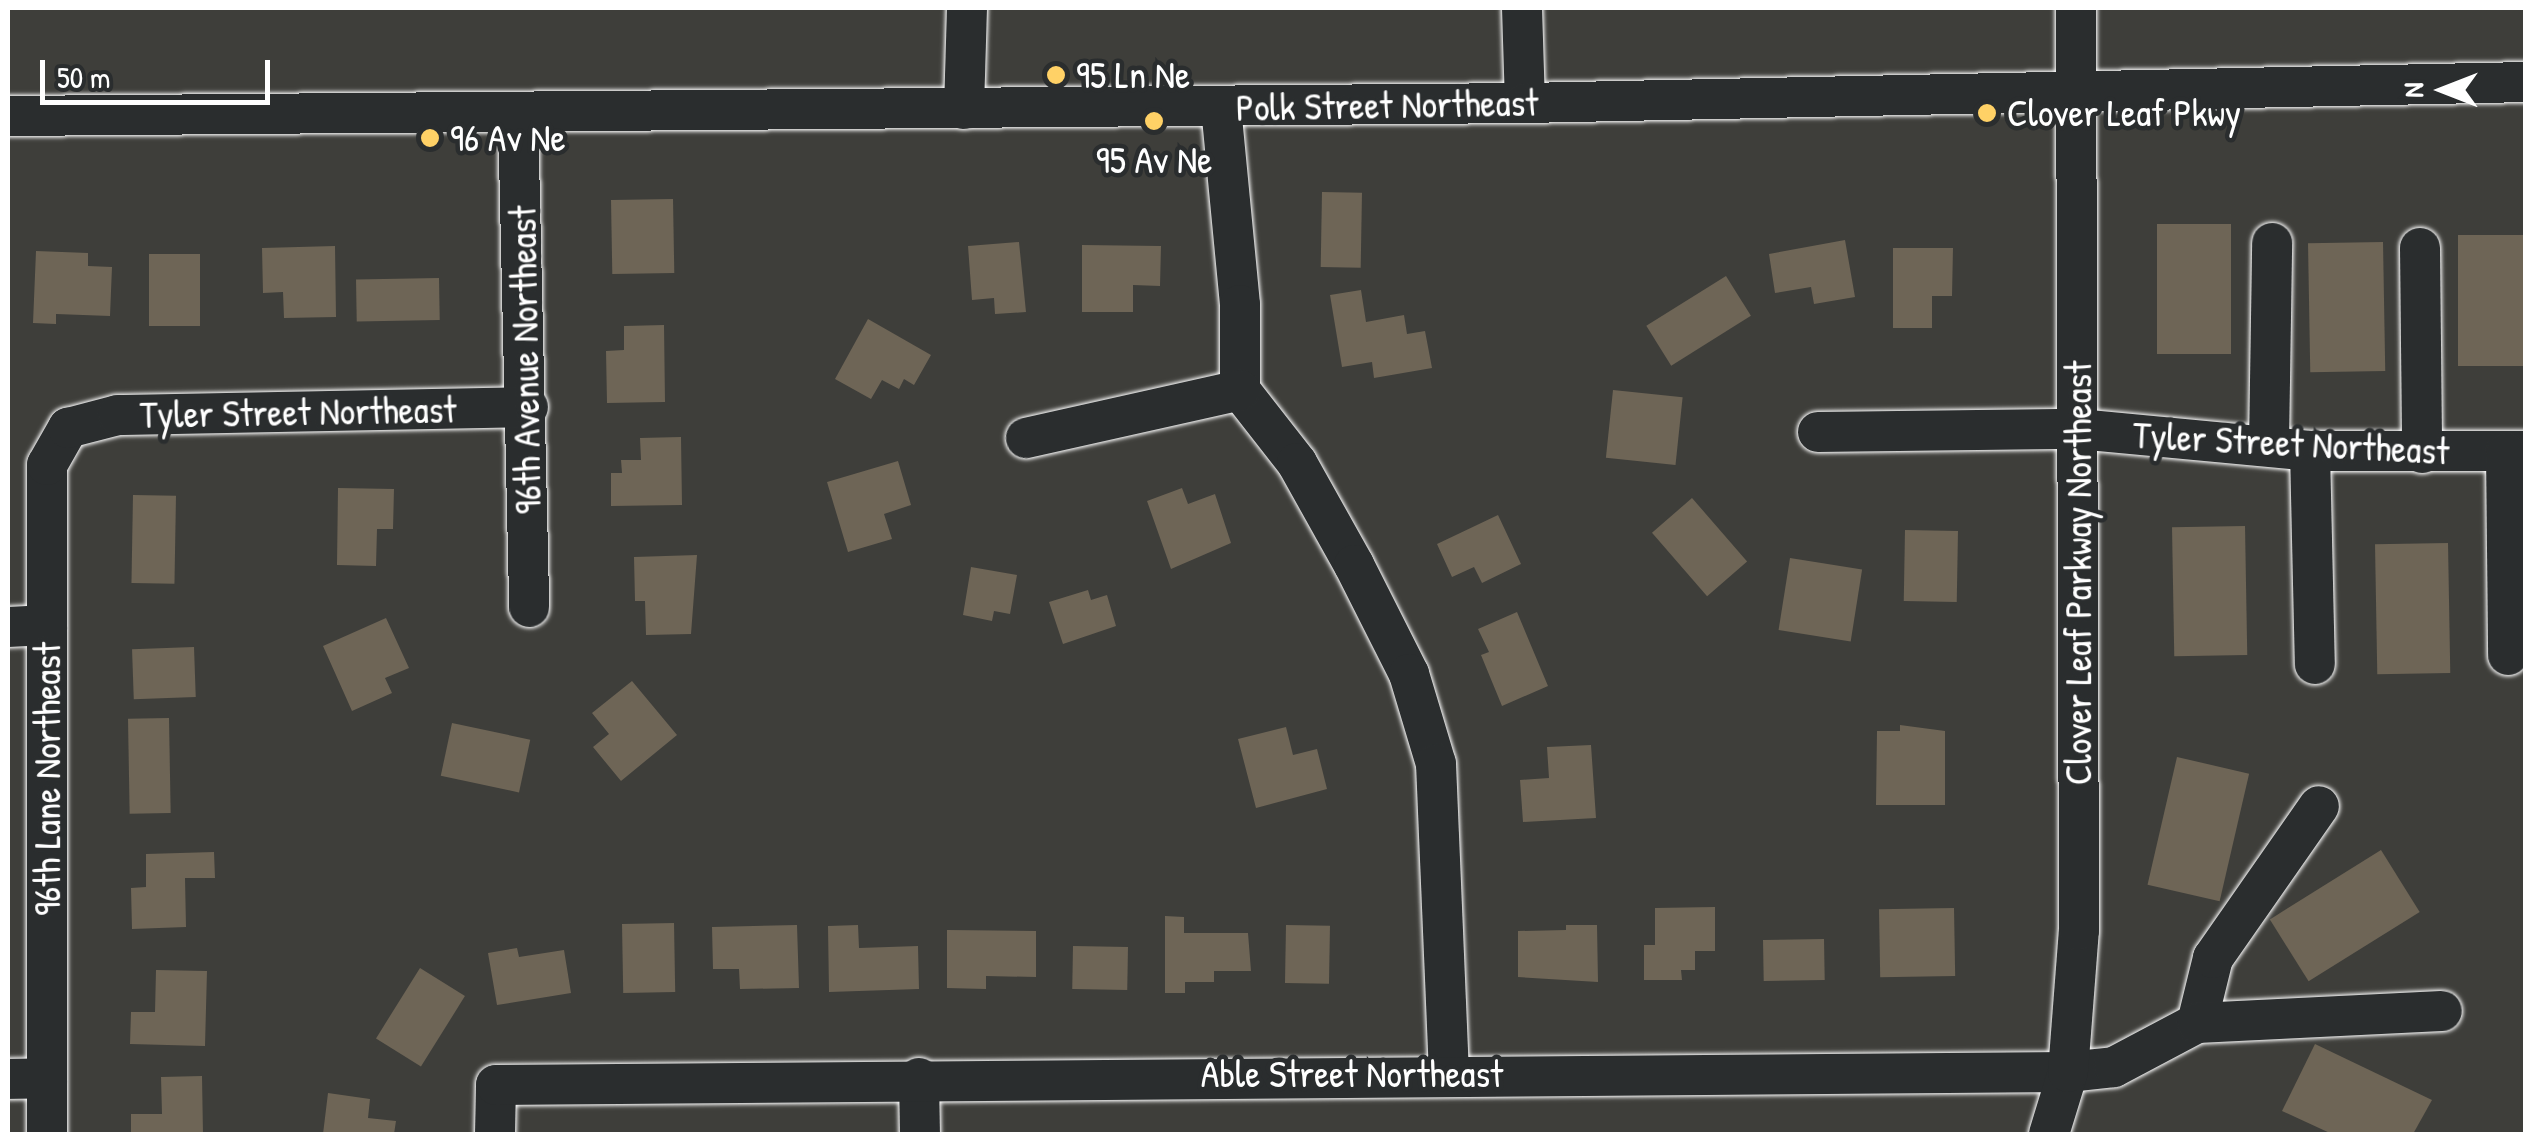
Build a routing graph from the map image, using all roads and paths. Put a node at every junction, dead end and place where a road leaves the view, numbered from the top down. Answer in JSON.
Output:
{"nodes":[{"id":1,"x":967,"y":8,"type":"edge"},
{"id":2,"x":1522,"y":8,"type":"edge"},
{"id":3,"x":2076,"y":8,"type":"edge"},
{"id":4,"x":2526,"y":82,"type":"edge"},
{"id":5,"x":2076,"y":91,"type":"junction"},
{"id":6,"x":1525,"y":103,"type":"junction"},
{"id":7,"x":1221,"y":106,"type":"junction"},
{"id":8,"x":964,"y":109,"type":"junction"},
{"id":9,"x":518,"y":113,"type":"junction"},
{"id":10,"x":8,"y":116,"type":"edge"},
{"id":11,"x":2272,"y":243,"type":"dead end"},
{"id":12,"x":2420,"y":248,"type":"dead end"},
{"id":13,"x":1240,"y":390,"type":"junction"},
{"id":14,"x":528,"y":407,"type":"junction"},
{"id":15,"x":68,"y":428,"type":"joint"},
{"id":16,"x":2078,"y":429,"type":"junction"},
{"id":17,"x":1818,"y":432,"type":"dead end"},
{"id":18,"x":1026,"y":438,"type":"dead end"},
{"id":19,"x":2269,"y":445,"type":"junction"},
{"id":20,"x":2310,"y":451,"type":"junction"},
{"id":21,"x":2516,"y":452,"type":"edge"},
{"id":22,"x":2422,"y":453,"type":"junction"},
{"id":23,"x":529,"y":607,"type":"dead end"},
{"id":24,"x":48,"y":625,"type":"junction"},
{"id":25,"x":8,"y":627,"type":"edge"},
{"id":26,"x":2508,"y":655,"type":"dead end"},
{"id":27,"x":2315,"y":664,"type":"dead end"},
{"id":28,"x":2319,"y":806,"type":"dead end"},
{"id":29,"x":2442,"y":1011,"type":"dead end"},
{"id":30,"x":2197,"y":1023,"type":"junction"},
{"id":31,"x":2068,"y":1072,"type":"junction"},
{"id":32,"x":1448,"y":1073,"type":"junction"},
{"id":33,"x":48,"y":1078,"type":"junction"},
{"id":34,"x":919,"y":1078,"type":"junction"},
{"id":35,"x":8,"y":1079,"type":"edge"},
{"id":36,"x":48,"y":1134,"type":"edge"},
{"id":37,"x":494,"y":1134,"type":"edge"},
{"id":38,"x":920,"y":1134,"type":"edge"},
{"id":39,"x":2049,"y":1134,"type":"edge"}],
"edges":[{"from":1,"to":8,"type":"street"},
{"from":2,"to":6,"type":"street"},
{"from":3,"to":5,"type":"street","name":"Clover Leaf Parkway Northeast"},
{"from":4,"to":5,"type":"street","name":"Polk Street Northeast"},
{"from":5,"to":6,"type":"street","name":"Polk Street Northeast"},
{"from":5,"to":16,"type":"street","name":"Clover Leaf Parkway Northeast"},
{"from":6,"to":7,"type":"street","name":"Polk Street Northeast"},
{"from":7,"to":8,"type":"street","name":"Polk Street Northeast"},
{"from":7,"to":13,"type":"street"},
{"from":8,"to":9,"type":"street","name":"Polk Street Northeast"},
{"from":9,"to":10,"type":"street","name":"Polk Street Northeast"},
{"from":9,"to":14,"type":"street","name":"96th Avenue Northeast"},
{"from":11,"to":19,"type":"street"},
{"from":12,"to":22,"type":"street"},
{"from":13,"to":18,"type":"street"},
{"from":13,"to":32,"type":"street"},
{"from":14,"to":15,"type":"street","name":"Tyler Street Northeast"},
{"from":14,"to":23,"type":"street","name":"96th Avenue Northeast"},
{"from":15,"to":24,"type":"street","name":"96th Lane Northeast"},
{"from":16,"to":17,"type":"street","name":"Tyler Street Northeast"},
{"from":16,"to":19,"type":"street","name":"Tyler Street Northeast"},
{"from":16,"to":31,"type":"street","name":"Clover Leaf Parkway Northeast"},
{"from":19,"to":20,"type":"street","name":"Tyler Street Northeast"},
{"from":20,"to":22,"type":"street","name":"Tyler Street Northeast"},
{"from":20,"to":27,"type":"street"},
{"from":21,"to":22,"type":"street","name":"Tyler Street Northeast"},
{"from":21,"to":26,"type":"street"},
{"from":24,"to":25,"type":"street"},
{"from":24,"to":33,"type":"street","name":"96th Lane Northeast"},
{"from":28,"to":30,"type":"street"},
{"from":29,"to":30,"type":"street"},
{"from":30,"to":31,"type":"street","name":"Able Street Northeast"},
{"from":31,"to":32,"type":"street","name":"Able Street Northeast"},
{"from":31,"to":39,"type":"street","name":"Clover Leaf Parkway Northeast"},
{"from":32,"to":34,"type":"street","name":"Able Street Northeast"},
{"from":33,"to":35,"type":"street"},
{"from":33,"to":36,"type":"street","name":"96th Lane Northeast"},
{"from":34,"to":37,"type":"street","name":"Able Street Northeast"},
{"from":34,"to":38,"type":"street"}]}
